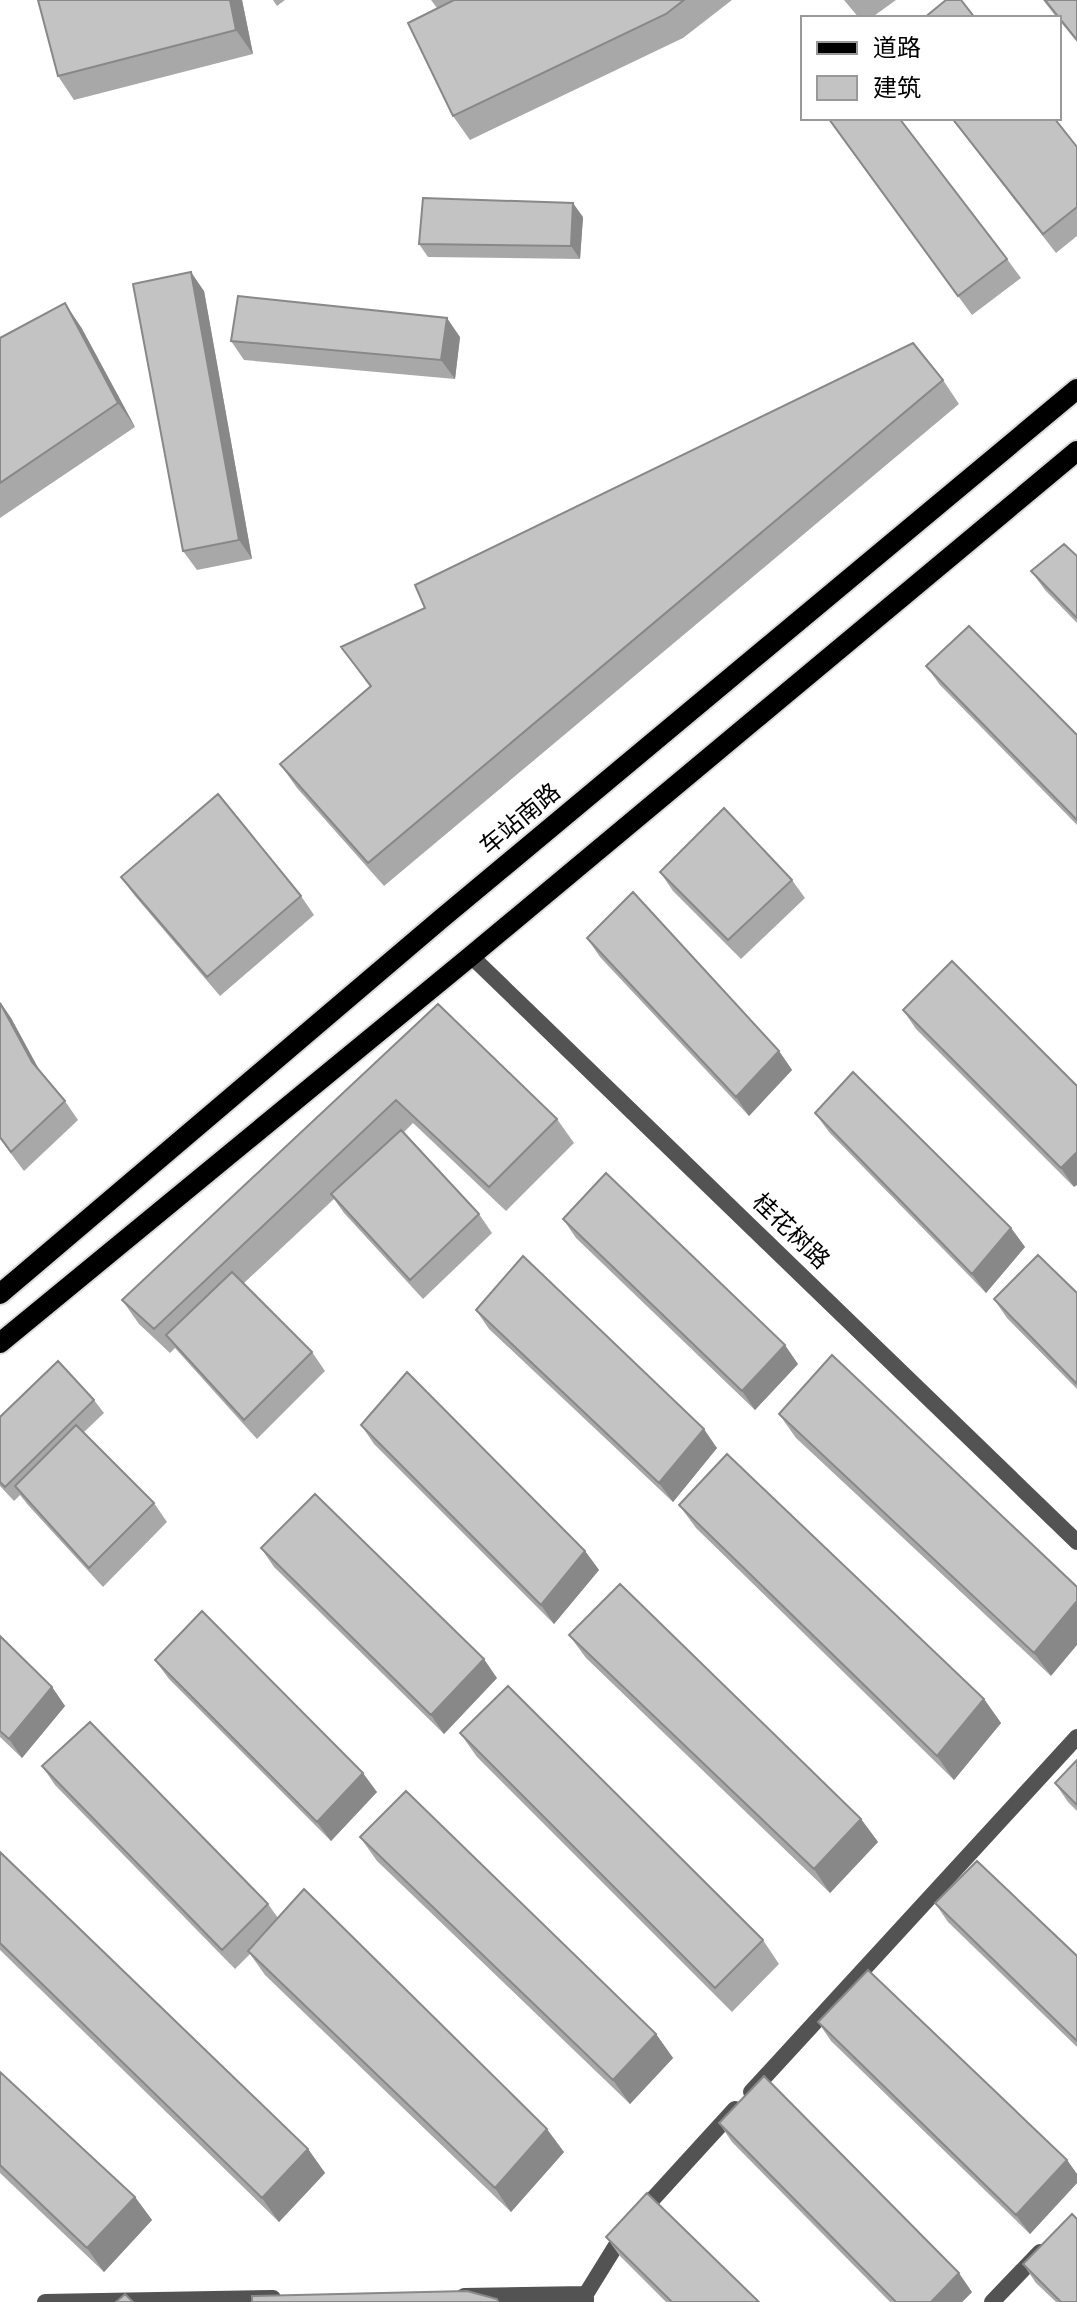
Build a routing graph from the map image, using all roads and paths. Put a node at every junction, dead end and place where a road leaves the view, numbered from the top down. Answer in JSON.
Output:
{"nodes":[{"id":1,"x":1077,"y":389,"type":"edge"},
{"id":2,"x":1077,"y":451,"type":"edge"},
{"id":3,"x":471,"y":956,"type":"junction"},
{"id":4,"x":0,"y":1294,"type":"edge"},
{"id":5,"x":0,"y":1343,"type":"edge"},
{"id":6,"x":1077,"y":1542,"type":"edge"},
{"id":7,"x":1077,"y":1737,"type":"edge"},
{"id":8,"x":1056,"y":2235,"type":"edge"},
{"id":9,"x":444,"y":2296,"type":"edge"},
{"id":10,"x":285,"y":2298,"type":"edge"},
{"id":11,"x":586,"y":2298,"type":"edge"},
{"id":12,"x":45,"y":2302,"type":"edge"},
{"id":13,"x":992,"y":2302,"type":"edge"}],
"edges":[{"from":1,"to":4,"type":"main road","name":"车站南路"},
{"from":2,"to":3,"type":"main road"},
{"from":3,"to":5,"type":"main road"},
{"from":3,"to":6,"type":"street","name":"桂花树路"},
{"from":7,"to":11,"type":"street"},
{"from":8,"to":13,"type":"street"},
{"from":9,"to":11,"type":"street"},
{"from":10,"to":12,"type":"street"}]}
